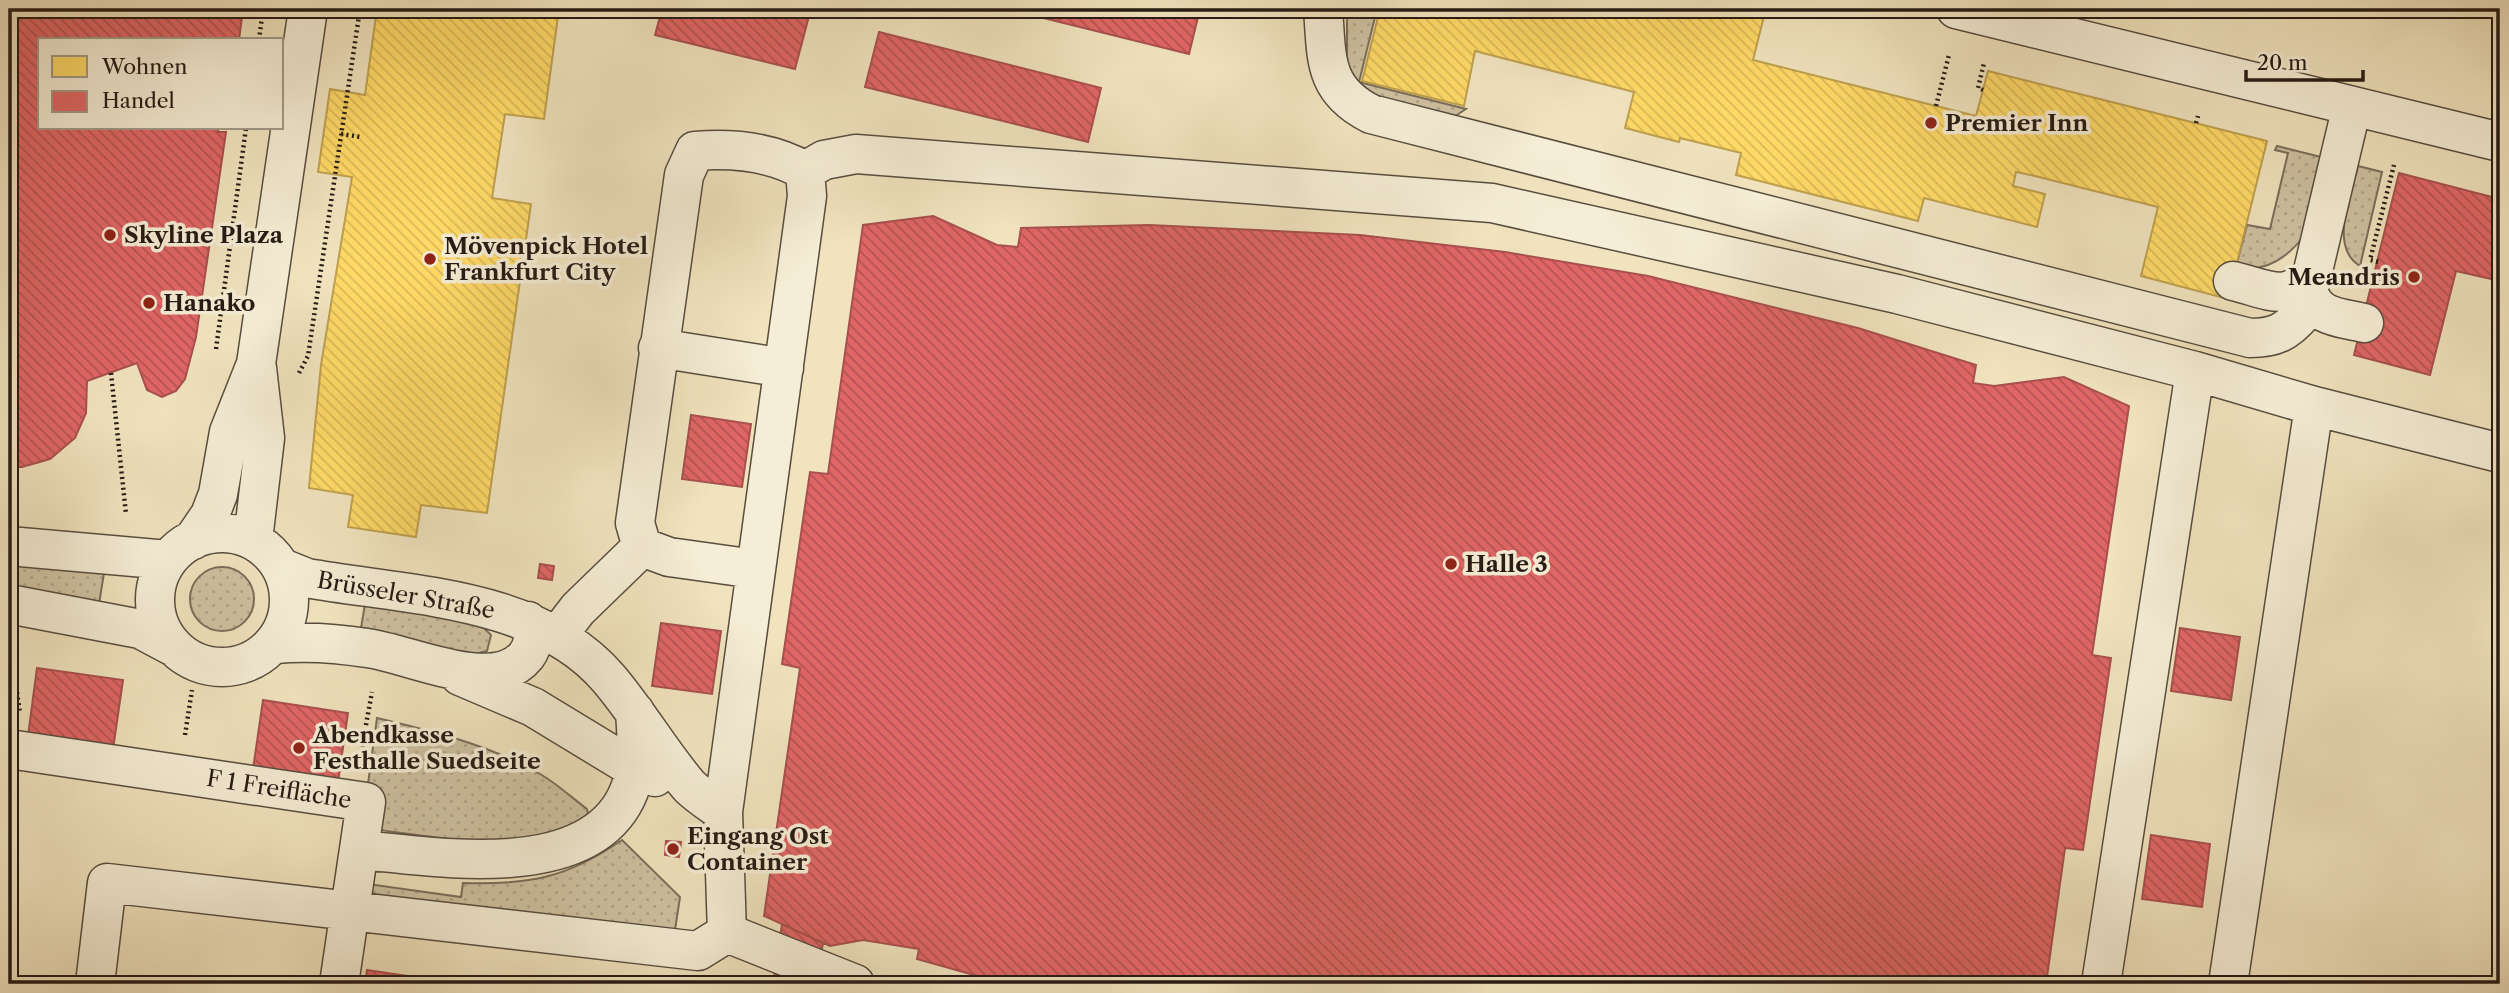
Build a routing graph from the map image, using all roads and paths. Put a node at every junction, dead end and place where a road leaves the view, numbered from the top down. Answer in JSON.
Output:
{"nodes":[{"id":1,"x":263,"y":9,"type":"edge"},
{"id":2,"x":308,"y":9,"type":"edge"},
{"id":3,"x":360,"y":9,"type":"edge"},
{"id":4,"x":1323,"y":9,"type":"edge"},
{"id":5,"x":1956,"y":9,"type":"edge"},
{"id":6,"x":259,"y":38,"type":"edge"},
{"id":7,"x":1949,"y":55,"type":"dead end"},
{"id":8,"x":1984,"y":63,"type":"dead end"},
{"id":9,"x":1983,"y":90,"type":"dead end"},
{"id":10,"x":1936,"y":106,"type":"dead end"},
{"id":11,"x":2352,"y":106,"type":"junction"},
{"id":12,"x":2198,"y":116,"type":"dead end"},
{"id":13,"x":2196,"y":123,"type":"dead end"},
{"id":14,"x":246,"y":130,"type":"edge"},
{"id":15,"x":341,"y":134,"type":"junction"},
{"id":16,"x":361,"y":137,"type":"dead end"},
{"id":17,"x":2500,"y":142,"type":"edge"},
{"id":18,"x":2394,"y":165,"type":"dead end"},
{"id":19,"x":805,"y":170,"type":"junction"},
{"id":20,"x":2378,"y":262,"type":"dead end"},
{"id":21,"x":2233,"y":281,"type":"dead end"},
{"id":22,"x":2310,"y":282,"type":"junction"},
{"id":23,"x":2364,"y":323,"type":"dead end"},
{"id":24,"x":216,"y":342,"type":"dead end"},
{"id":25,"x":658,"y":348,"type":"junction"},
{"id":26,"x":308,"y":356,"type":"dead end"},
{"id":27,"x":256,"y":364,"type":"junction"},
{"id":28,"x":784,"y":368,"type":"junction"},
{"id":29,"x":2195,"y":371,"type":"junction"},
{"id":30,"x":111,"y":373,"type":"dead end"},
{"id":31,"x":2314,"y":406,"type":"junction"},
{"id":32,"x":2500,"y":453,"type":"edge"},
{"id":33,"x":126,"y":514,"type":"dead end"},
{"id":34,"x":253,"y":540,"type":"junction"},
{"id":35,"x":9,"y":546,"type":"edge"},
{"id":36,"x":642,"y":547,"type":"junction"},
{"id":37,"x":181,"y":550,"type":"junction"},
{"id":38,"x":282,"y":568,"type":"junction"},
{"id":39,"x":755,"y":569,"type":"junction"},
{"id":40,"x":9,"y":604,"type":"edge"},
{"id":41,"x":543,"y":628,"type":"junction"},
{"id":42,"x":275,"y":644,"type":"junction"},
{"id":43,"x":172,"y":646,"type":"junction"},
{"id":44,"x":439,"y":667,"type":"junction"},
{"id":45,"x":192,"y":691,"type":"dead end"},
{"id":46,"x":372,"y":692,"type":"dead end"},
{"id":47,"x":635,"y":712,"type":"junction"},
{"id":48,"x":183,"y":745,"type":"dead end"},
{"id":49,"x":9,"y":749,"type":"edge"},
{"id":50,"x":635,"y":769,"type":"junction"},
{"id":51,"x":357,"y":772,"type":"dead end"},
{"id":52,"x":690,"y":787,"type":"junction"},
{"id":53,"x":723,"y":812,"type":"junction"},
{"id":54,"x":361,"y":850,"type":"dead end"},
{"id":55,"x":349,"y":911,"type":"junction"},
{"id":56,"x":727,"y":933,"type":"junction"},
{"id":57,"x":95,"y":984,"type":"edge"},
{"id":58,"x":339,"y":984,"type":"edge"},
{"id":59,"x":855,"y":984,"type":"edge"},
{"id":60,"x":2101,"y":984,"type":"edge"},
{"id":61,"x":2228,"y":984,"type":"edge"}],
"edges":[{"from":1,"to":6,"type":"path"},
{"from":2,"to":27,"type":"street"},
{"from":3,"to":15,"type":"path"},
{"from":4,"to":22,"type":"street"},
{"from":5,"to":11,"type":"street"},
{"from":7,"to":10,"type":"path"},
{"from":8,"to":9,"type":"path"},
{"from":11,"to":17,"type":"street"},
{"from":11,"to":22,"type":"street"},
{"from":12,"to":13,"type":"path"},
{"from":14,"to":24,"type":"path"},
{"from":15,"to":16,"type":"path"},
{"from":15,"to":26,"type":"path"},
{"from":18,"to":20,"type":"path"},
{"from":19,"to":25,"type":"street"},
{"from":19,"to":28,"type":"street"},
{"from":19,"to":29,"type":"street"},
{"from":21,"to":22,"type":"street"},
{"from":22,"to":23,"type":"street"},
{"from":25,"to":28,"type":"street"},
{"from":25,"to":36,"type":"street"},
{"from":27,"to":34,"type":"street"},
{"from":27,"to":37,"type":"street"},
{"from":28,"to":39,"type":"street"},
{"from":29,"to":31,"type":"street"},
{"from":29,"to":60,"type":"street"},
{"from":30,"to":33,"type":"path"},
{"from":31,"to":32,"type":"street"},
{"from":31,"to":61,"type":"street"},
{"from":34,"to":37,"type":"street"},
{"from":34,"to":38,"type":"street"},
{"from":35,"to":37,"type":"street"},
{"from":36,"to":39,"type":"street"},
{"from":36,"to":41,"type":"street"},
{"from":37,"to":43,"type":"street"},
{"from":38,"to":41,"type":"street","name":"Brüsseler Straße"},
{"from":38,"to":42,"type":"street"},
{"from":39,"to":53,"type":"street"},
{"from":40,"to":43,"type":"street"},
{"from":41,"to":44,"type":"street"},
{"from":41,"to":47,"type":"street"},
{"from":42,"to":43,"type":"street"},
{"from":42,"to":44,"type":"street"},
{"from":44,"to":50,"type":"street"},
{"from":45,"to":48,"type":"path"},
{"from":46,"to":51,"type":"path"},
{"from":47,"to":50,"type":"street"},
{"from":47,"to":52,"type":"street"},
{"from":49,"to":55,"type":"street","name":"F 1 Freifläche"},
{"from":50,"to":52,"type":"street"},
{"from":50,"to":54,"type":"street"},
{"from":52,"to":53,"type":"street"},
{"from":53,"to":56,"type":"street"},
{"from":55,"to":56,"type":"street"},
{"from":55,"to":57,"type":"street"},
{"from":55,"to":58,"type":"street","name":"F 1 Freifläche"},
{"from":56,"to":59,"type":"street"}]}
